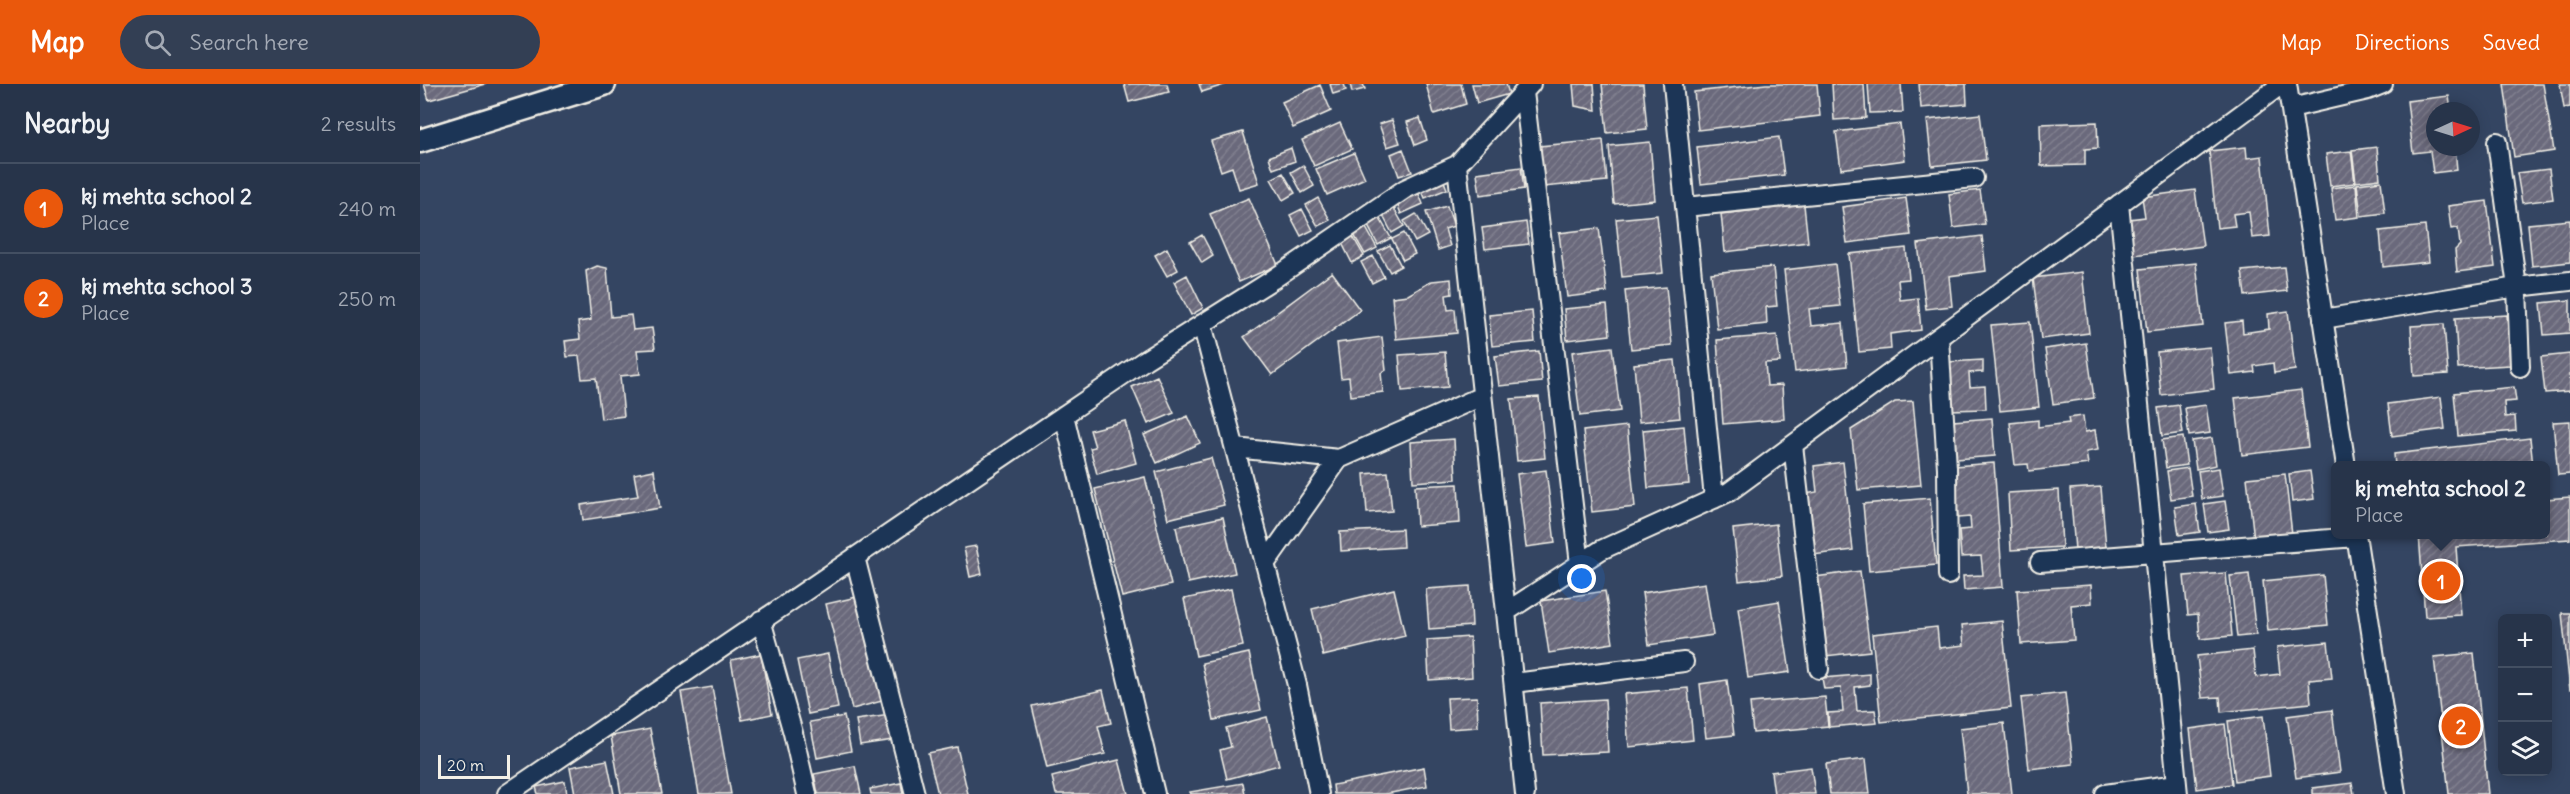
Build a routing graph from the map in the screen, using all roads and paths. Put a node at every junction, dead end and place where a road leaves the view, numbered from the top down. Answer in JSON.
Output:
{"nodes":[{"id":1,"x":601,"y":84,"type":"edge"},
{"id":2,"x":1673,"y":84,"type":"edge"},
{"id":3,"x":2282,"y":84,"type":"edge"},
{"id":4,"x":2287,"y":84,"type":"edge"},
{"id":5,"x":2383,"y":84,"type":"edge"},
{"id":6,"x":1527,"y":88,"type":"edge"},
{"id":7,"x":2291,"y":108,"type":"junction"},
{"id":8,"x":420,"y":141,"type":"edge"},
{"id":9,"x":2497,"y":142,"type":"dead end"},
{"id":10,"x":1457,"y":165,"type":"junction"},
{"id":11,"x":1974,"y":178,"type":"dead end"},
{"id":12,"x":2119,"y":204,"type":"junction"},
{"id":13,"x":1685,"y":207,"type":"junction"},
{"id":14,"x":2570,"y":281,"type":"edge"},
{"id":15,"x":2517,"y":287,"type":"junction"},
{"id":16,"x":2323,"y":320,"type":"junction"},
{"id":17,"x":1202,"y":324,"type":"junction"},
{"id":18,"x":1939,"y":337,"type":"junction"},
{"id":19,"x":2520,"y":367,"type":"dead end"},
{"id":20,"x":1482,"y":396,"type":"junction"},
{"id":21,"x":1064,"y":415,"type":"junction"},
{"id":22,"x":1793,"y":445,"type":"junction"},
{"id":23,"x":1235,"y":448,"type":"junction"},
{"id":24,"x":1339,"y":459,"type":"junction"},
{"id":25,"x":2345,"y":461,"type":"edge"},
{"id":26,"x":1714,"y":499,"type":"junction"},
{"id":27,"x":2331,"y":538,"type":"edge"},
{"id":28,"x":2356,"y":539,"type":"edge"},
{"id":29,"x":2154,"y":553,"type":"junction"},
{"id":30,"x":855,"y":557,"type":"junction"},
{"id":31,"x":2040,"y":562,"type":"dead end"},
{"id":32,"x":1265,"y":564,"type":"junction"},
{"id":33,"x":1580,"y":564,"type":"junction"},
{"id":34,"x":1948,"y":575,"type":"dead end"},
{"id":35,"x":1506,"y":612,"type":"junction"},
{"id":36,"x":761,"y":620,"type":"junction"},
{"id":37,"x":1684,"y":662,"type":"dead end"},
{"id":38,"x":1819,"y":669,"type":"dead end"},
{"id":39,"x":1514,"y":683,"type":"junction"},
{"id":40,"x":2177,"y":789,"type":"edge"},
{"id":41,"x":507,"y":794,"type":"edge"},
{"id":42,"x":807,"y":794,"type":"edge"},
{"id":43,"x":915,"y":794,"type":"edge"},
{"id":44,"x":1155,"y":794,"type":"edge"},
{"id":45,"x":1319,"y":794,"type":"edge"},
{"id":46,"x":1525,"y":794,"type":"edge"},
{"id":47,"x":2105,"y":794,"type":"edge"},
{"id":48,"x":2396,"y":794,"type":"edge"}],
"edges":[{"from":1,"to":8,"type":"street"},
{"from":2,"to":13,"type":"street"},
{"from":3,"to":12,"type":"street"},
{"from":4,"to":7,"type":"street"},
{"from":5,"to":7,"type":"street"},
{"from":6,"to":10,"type":"street"},
{"from":6,"to":33,"type":"street"},
{"from":7,"to":16,"type":"street"},
{"from":9,"to":15,"type":"street"},
{"from":10,"to":17,"type":"street"},
{"from":10,"to":20,"type":"street"},
{"from":11,"to":13,"type":"street"},
{"from":12,"to":18,"type":"street"},
{"from":12,"to":29,"type":"street"},
{"from":13,"to":26,"type":"street"},
{"from":14,"to":15,"type":"street"},
{"from":15,"to":16,"type":"street"},
{"from":15,"to":19,"type":"street"},
{"from":16,"to":25,"type":"street"},
{"from":17,"to":21,"type":"street"},
{"from":17,"to":23,"type":"street"},
{"from":18,"to":22,"type":"street"},
{"from":18,"to":34,"type":"street"},
{"from":20,"to":24,"type":"street"},
{"from":20,"to":35,"type":"street"},
{"from":21,"to":30,"type":"street"},
{"from":21,"to":44,"type":"street"},
{"from":22,"to":26,"type":"street"},
{"from":22,"to":38,"type":"street"},
{"from":23,"to":24,"type":"street"},
{"from":23,"to":32,"type":"street"},
{"from":24,"to":32,"type":"street"},
{"from":26,"to":33,"type":"street"},
{"from":27,"to":29,"type":"street"},
{"from":28,"to":48,"type":"street"},
{"from":29,"to":31,"type":"street"},
{"from":29,"to":40,"type":"street"},
{"from":30,"to":36,"type":"street"},
{"from":30,"to":43,"type":"street"},
{"from":32,"to":45,"type":"street"},
{"from":33,"to":35,"type":"street"},
{"from":35,"to":39,"type":"street"},
{"from":36,"to":41,"type":"street"},
{"from":36,"to":42,"type":"street"},
{"from":37,"to":39,"type":"street"},
{"from":39,"to":46,"type":"street"},
{"from":40,"to":47,"type":"street"}]}
